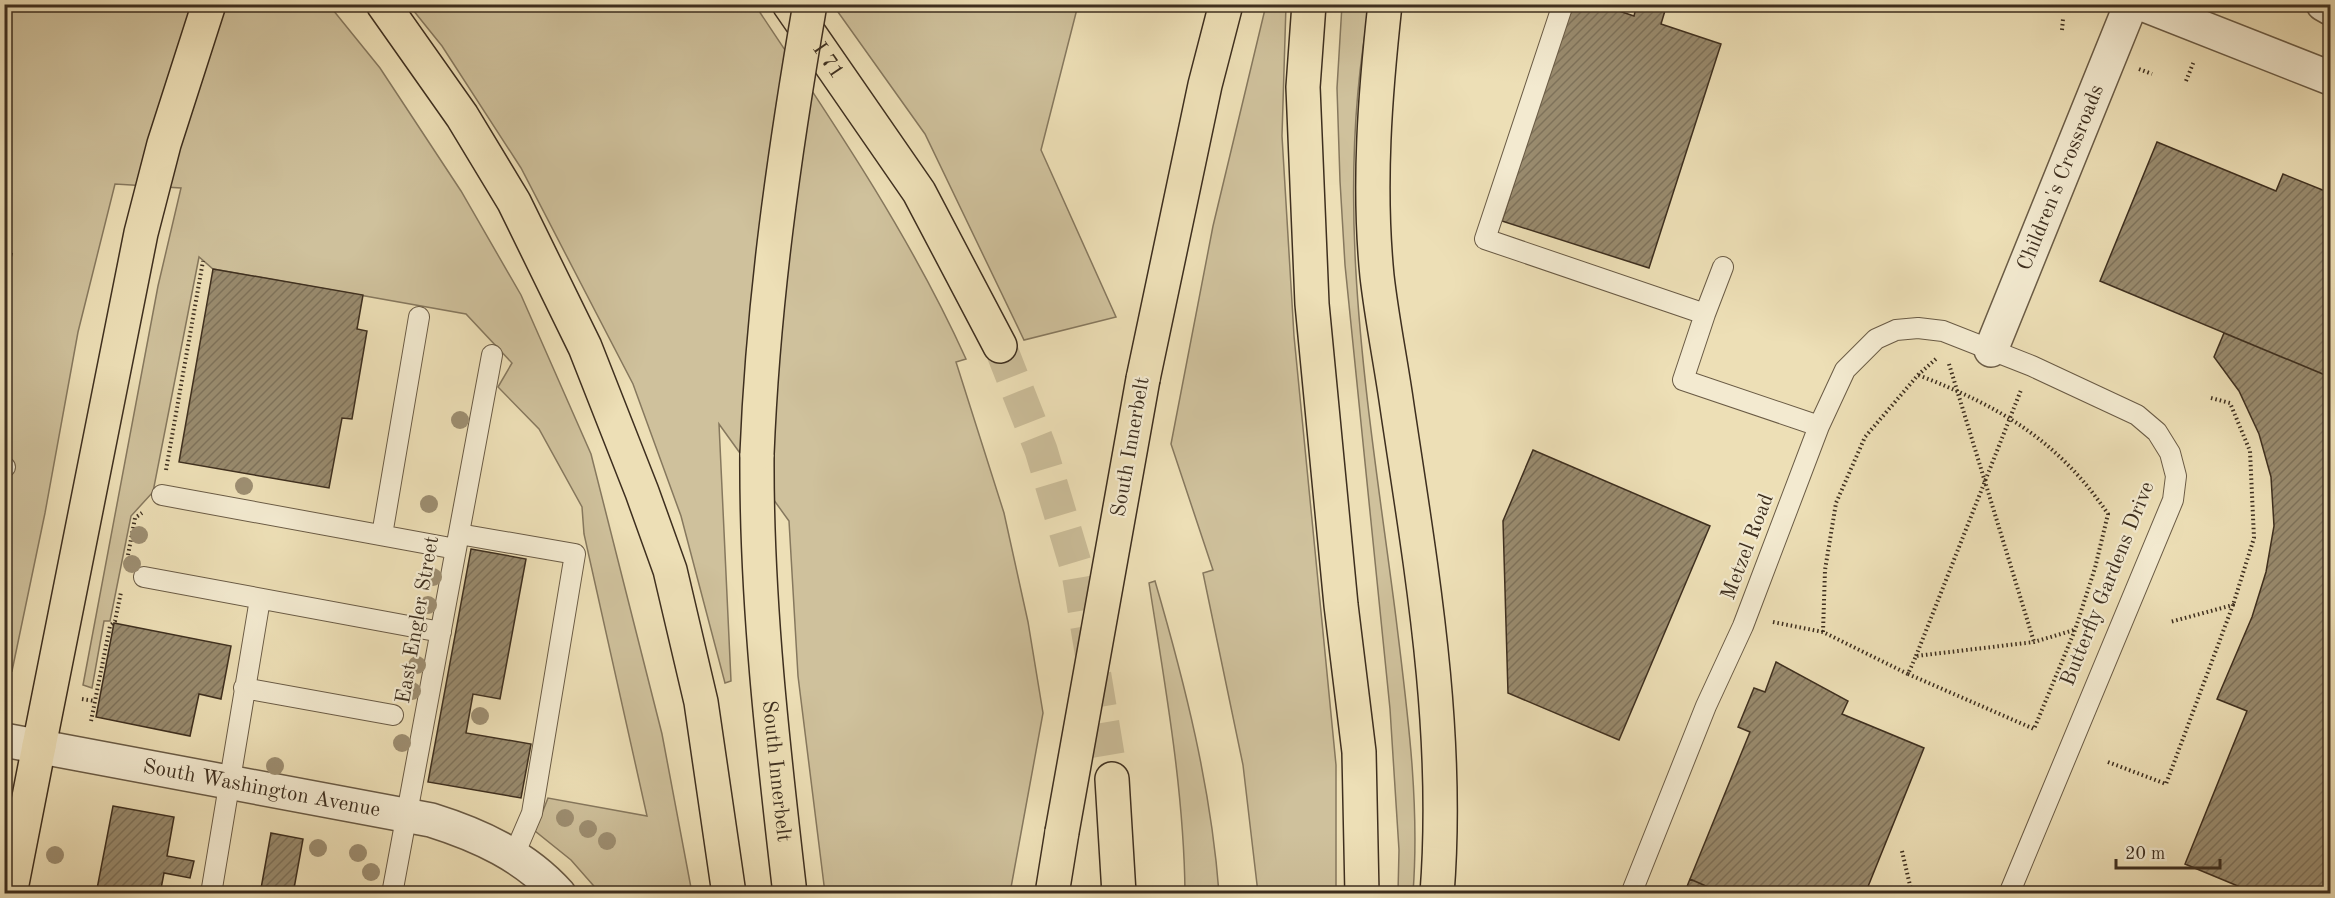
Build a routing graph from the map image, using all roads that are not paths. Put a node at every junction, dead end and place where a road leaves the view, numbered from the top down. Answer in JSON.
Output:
{"nodes":[{"id":1,"x":209,"y":4,"type":"edge"},
{"id":2,"x":383,"y":4,"type":"edge"},
{"id":3,"x":789,"y":4,"type":"edge"},
{"id":4,"x":810,"y":4,"type":"edge"},
{"id":5,"x":1226,"y":4,"type":"edge"},
{"id":6,"x":1309,"y":4,"type":"edge"},
{"id":7,"x":1385,"y":4,"type":"edge"},
{"id":8,"x":1563,"y":4,"type":"edge"},
{"id":9,"x":2131,"y":4,"type":"edge"},
{"id":10,"x":2142,"y":4,"type":"edge"},
{"id":11,"x":2323,"y":4,"type":"edge"},
{"id":12,"x":2331,"y":8,"type":"edge"},
{"id":13,"x":2331,"y":78,"type":"edge"},
{"id":14,"x":1723,"y":267,"type":"dead end"},
{"id":15,"x":1705,"y":314,"type":"junction"},
{"id":16,"x":419,"y":317,"type":"dead end"},
{"id":17,"x":1000,"y":346,"type":"tunnel mouth"},
{"id":18,"x":1991,"y":350,"type":"junction"},
{"id":19,"x":492,"y":355,"type":"dead end"},
{"id":20,"x":1819,"y":426,"type":"junction"},
{"id":21,"x":162,"y":495,"type":"dead end"},
{"id":22,"x":382,"y":535,"type":"junction"},
{"id":23,"x":457,"y":542,"type":"junction"},
{"id":24,"x":144,"y":577,"type":"dead end"},
{"id":25,"x":260,"y":599,"type":"junction"},
{"id":26,"x":441,"y":632,"type":"junction"},
{"id":27,"x":244,"y":688,"type":"junction"},
{"id":28,"x":393,"y":715,"type":"dead end"},
{"id":29,"x":4,"y":740,"type":"edge"},
{"id":30,"x":39,"y":747,"type":"junction"},
{"id":31,"x":1112,"y":779,"type":"tunnel mouth"},
{"id":32,"x":229,"y":782,"type":"junction"},
{"id":33,"x":407,"y":815,"type":"junction"},
{"id":34,"x":514,"y":855,"type":"junction"},
{"id":35,"x":10,"y":894,"type":"edge"},
{"id":36,"x":210,"y":894,"type":"edge"},
{"id":37,"x":392,"y":894,"type":"edge"},
{"id":38,"x":559,"y":894,"type":"edge"},
{"id":39,"x":729,"y":894,"type":"edge"},
{"id":40,"x":790,"y":894,"type":"edge"},
{"id":41,"x":1052,"y":894,"type":"edge"},
{"id":42,"x":1119,"y":894,"type":"edge"},
{"id":43,"x":1362,"y":894,"type":"edge"},
{"id":44,"x":1437,"y":894,"type":"edge"},
{"id":45,"x":1631,"y":894,"type":"edge"},
{"id":46,"x":2009,"y":894,"type":"edge"}],
"edges":[{"from":1,"to":30,"type":"main road"},
{"from":2,"to":39,"type":"main road"},
{"from":3,"to":17,"type":"main road","name":"I 71","number":"I 71"},
{"from":4,"to":40,"type":"main road","name":"South Innerbelt","bridge":true},
{"from":5,"to":41,"type":"main road","name":"South Innerbelt","bridge":true},
{"from":6,"to":43,"type":"main road"},
{"from":7,"to":44,"type":"main road"},
{"from":8,"to":15,"type":"lane"},
{"from":9,"to":18,"type":"street","name":"Children's Crossroads"},
{"from":10,"to":13,"type":"street"},
{"from":11,"to":12,"type":"street"},
{"from":14,"to":15,"type":"lane"},
{"from":15,"to":20,"type":"lane"},
{"from":16,"to":22,"type":"lane"},
{"from":18,"to":20,"type":"lane","name":"Metzel Road"},
{"from":18,"to":46,"type":"lane","name":"Butterfly Gardens Drive"},
{"from":19,"to":23,"type":"lane","name":"East Engler Street"},
{"from":20,"to":45,"type":"lane","name":"Metzel Road"},
{"from":21,"to":22,"type":"lane"},
{"from":22,"to":23,"type":"lane"},
{"from":23,"to":26,"type":"lane","name":"East Engler Street"},
{"from":23,"to":34,"type":"lane"},
{"from":24,"to":25,"type":"lane"},
{"from":25,"to":26,"type":"lane"},
{"from":25,"to":27,"type":"lane"},
{"from":26,"to":33,"type":"lane","name":"East Engler Street"},
{"from":27,"to":28,"type":"lane"},
{"from":27,"to":32,"type":"lane"},
{"from":29,"to":30,"type":"street","name":"South Washington Avenue"},
{"from":30,"to":32,"type":"street","name":"South Washington Avenue"},
{"from":30,"to":35,"type":"main road"},
{"from":31,"to":42,"type":"main road"},
{"from":32,"to":33,"type":"street","name":"South Washington Avenue"},
{"from":32,"to":36,"type":"lane"},
{"from":33,"to":34,"type":"street","name":"South Washington Avenue"},
{"from":33,"to":37,"type":"lane","name":"East Engler Street"},
{"from":34,"to":38,"type":"street","name":"South Washington Avenue"}]}
